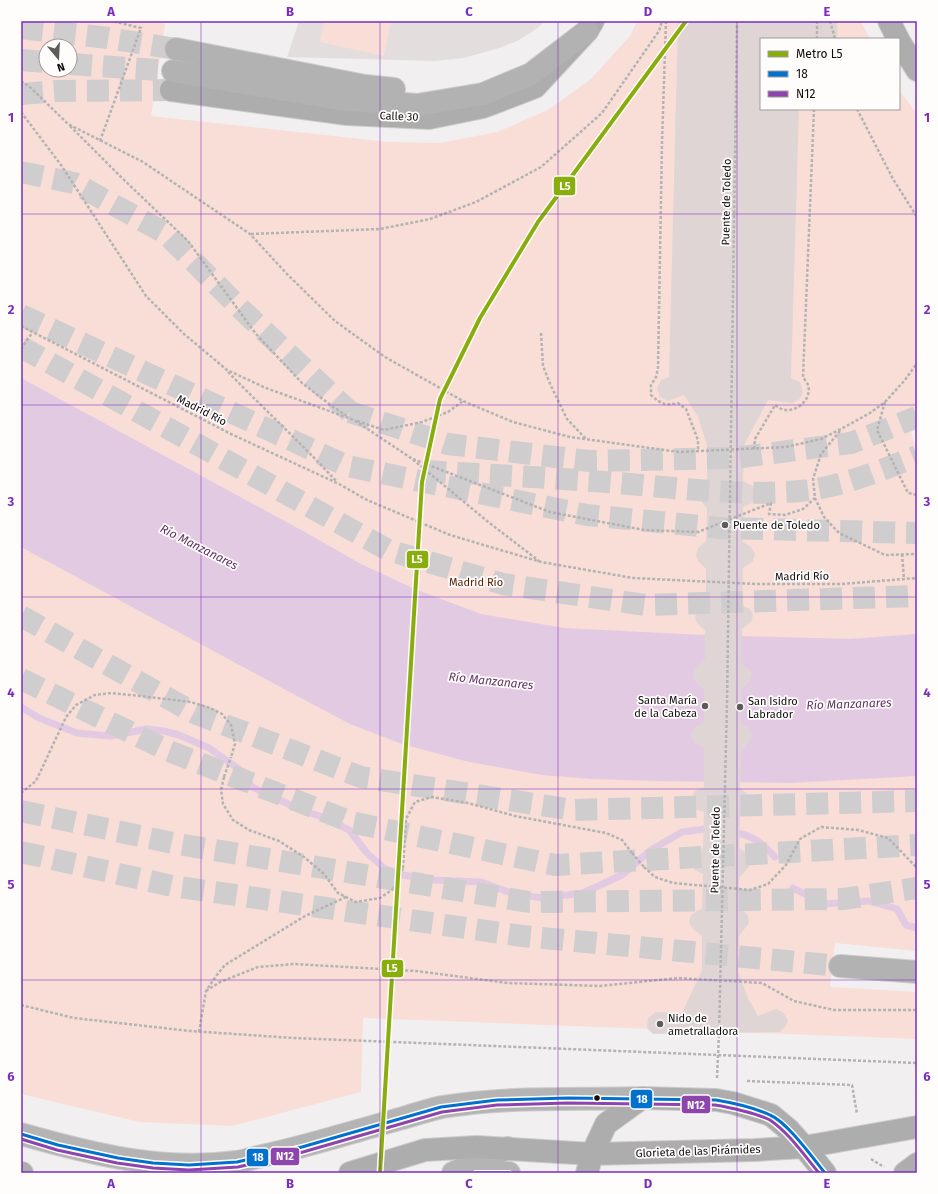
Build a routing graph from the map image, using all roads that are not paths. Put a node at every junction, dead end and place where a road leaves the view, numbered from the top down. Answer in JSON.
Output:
{"nodes":[{"id":1,"x":889,"y":21,"type":"edge"},
{"id":2,"x":590,"y":26,"type":"edge"},
{"id":3,"x":897,"y":38,"type":"edge"},
{"id":4,"x":900,"y":43,"type":"edge"},
{"id":5,"x":176,"y":49,"type":"tunnel mouth"},
{"id":6,"x":917,"y":70,"type":"edge"},
{"id":7,"x":172,"y":80,"type":"tunnel mouth"},
{"id":8,"x":840,"y":966,"type":"tunnel mouth"},
{"id":9,"x":917,"y":972,"type":"edge"},
{"id":10,"x":642,"y":1098,"type":"junction"},
{"id":11,"x":917,"y":1127,"type":"edge"},
{"id":12,"x":21,"y":1134,"type":"edge"},
{"id":13,"x":804,"y":1147,"type":"junction"},
{"id":14,"x":508,"y":1148,"type":"junction"},
{"id":15,"x":590,"y":1164,"type":"edge"},
{"id":16,"x":917,"y":1164,"type":"edge"},
{"id":17,"x":897,"y":1172,"type":"edge"},
{"id":18,"x":350,"y":1173,"type":"edge"},
{"id":19,"x":453,"y":1173,"type":"edge"},
{"id":20,"x":476,"y":1173,"type":"edge"},
{"id":21,"x":509,"y":1173,"type":"edge"},
{"id":22,"x":825,"y":1173,"type":"edge"}],
"edges":[{"from":1,"to":3,"type":"main road"},
{"from":2,"to":5,"type":"highway"},
{"from":2,"to":7,"type":"highway"},
{"from":4,"to":6,"type":"main road"},
{"from":8,"to":9,"type":"highway"},
{"from":10,"to":12,"type":"street"},
{"from":10,"to":13,"type":"main road"},
{"from":10,"to":15,"type":"main road"},
{"from":11,"to":13,"type":"main road","name":"Glorieta de las Pirámides"},
{"from":13,"to":15,"type":"main road","name":"Glorieta de las Pirámides"},
{"from":13,"to":22,"type":"main road"},
{"from":14,"to":15,"type":"main road","name":"Glorieta de las Pirámides"},
{"from":14,"to":18,"type":"main road","name":"Glorieta de las Pirámides"},
{"from":14,"to":19,"type":"street"},
{"from":16,"to":17,"type":"main road"},
{"from":20,"to":21,"type":"street"}]}
